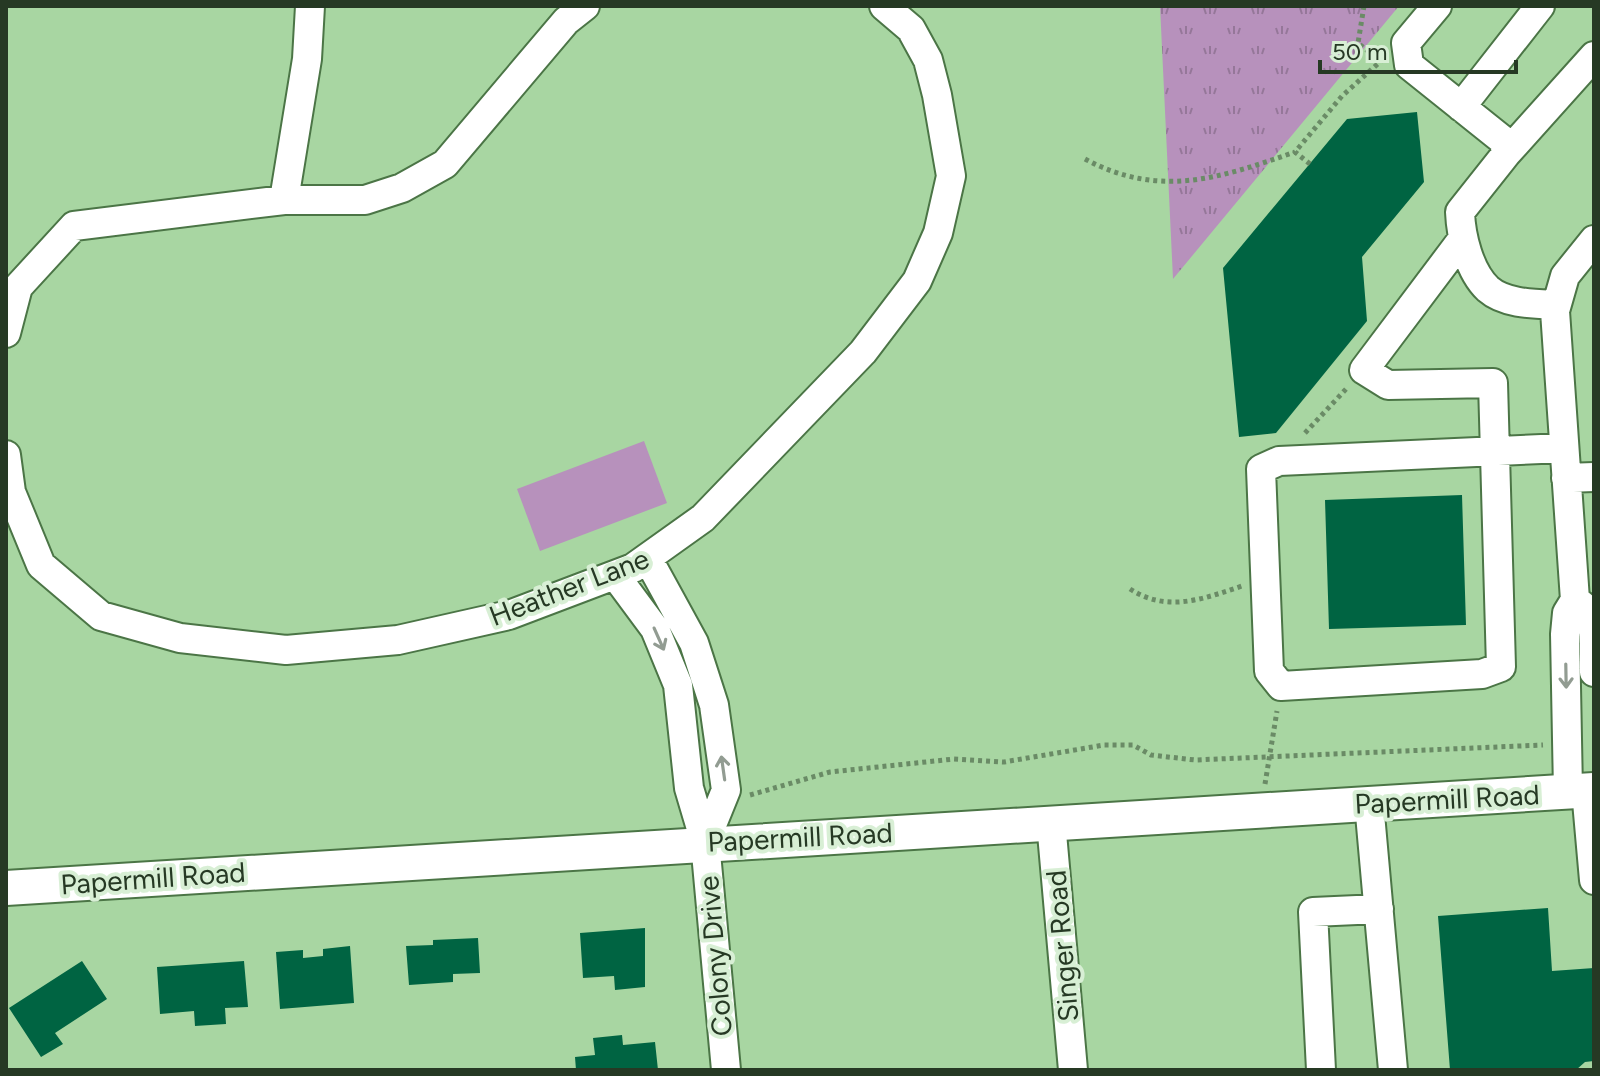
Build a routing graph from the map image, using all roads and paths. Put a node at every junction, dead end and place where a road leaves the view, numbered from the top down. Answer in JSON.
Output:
{"nodes":[{"id":1,"x":310,"y":6,"type":"edge"},
{"id":2,"x":585,"y":6,"type":"edge"},
{"id":3,"x":884,"y":6,"type":"edge"},
{"id":4,"x":1364,"y":6,"type":"edge"},
{"id":5,"x":1437,"y":6,"type":"edge"},
{"id":6,"x":1540,"y":6,"type":"edge"},
{"id":7,"x":1406,"y":43,"type":"junction"},
{"id":8,"x":1594,"y":56,"type":"edge"},
{"id":9,"x":1380,"y":61,"type":"junction"},
{"id":10,"x":1461,"y":107,"type":"junction"},
{"id":11,"x":1295,"y":152,"type":"junction"},
{"id":12,"x":1506,"y":154,"type":"junction"},
{"id":13,"x":1085,"y":159,"type":"dead end"},
{"id":14,"x":1310,"y":164,"type":"dead end"},
{"id":15,"x":284,"y":200,"type":"junction"},
{"id":16,"x":1594,"y":240,"type":"edge"},
{"id":17,"x":1461,"y":241,"type":"junction"},
{"id":18,"x":1556,"y":305,"type":"junction"},
{"id":19,"x":6,"y":333,"type":"edge"},
{"id":20,"x":1364,"y":370,"type":"junction"},
{"id":21,"x":1564,"y":448,"type":"junction"},
{"id":22,"x":1497,"y":452,"type":"junction"},
{"id":23,"x":6,"y":455,"type":"edge"},
{"id":24,"x":1279,"y":461,"type":"junction"},
{"id":25,"x":1580,"y":478,"type":"edge"},
{"id":26,"x":648,"y":559,"type":"junction"},
{"id":27,"x":615,"y":575,"type":"junction"},
{"id":28,"x":1266,"y":578,"type":"junction"},
{"id":29,"x":1130,"y":589,"type":"dead end"},
{"id":30,"x":1575,"y":600,"type":"junction"},
{"id":31,"x":1594,"y":672,"type":"edge"},
{"id":32,"x":1281,"y":686,"type":"junction"},
{"id":33,"x":1567,"y":744,"type":"junction"},
{"id":34,"x":1269,"y":757,"type":"junction"},
{"id":35,"x":726,"y":790,"type":"junction"},
{"id":36,"x":1583,"y":790,"type":"edge"},
{"id":37,"x":1369,"y":803,"type":"junction"},
{"id":38,"x":1261,"y":810,"type":"junction"},
{"id":39,"x":1051,"y":822,"type":"junction"},
{"id":40,"x":705,"y":842,"type":"junction"},
{"id":41,"x":1594,"y":880,"type":"edge"},
{"id":42,"x":6,"y":888,"type":"edge"},
{"id":43,"x":1379,"y":909,"type":"junction"},
{"id":44,"x":726,"y":1070,"type":"edge"},
{"id":45,"x":1073,"y":1070,"type":"edge"},
{"id":46,"x":1321,"y":1070,"type":"edge"},
{"id":47,"x":1393,"y":1070,"type":"edge"}],
"edges":[{"from":1,"to":15,"type":"street"},
{"from":2,"to":15,"type":"street"},
{"from":3,"to":26,"type":"street","name":"Heather Lane"},
{"from":4,"to":9,"type":"path"},
{"from":5,"to":7,"type":"street"},
{"from":6,"to":10,"type":"street"},
{"from":7,"to":9,"type":"path"},
{"from":7,"to":10,"type":"street"},
{"from":8,"to":12,"type":"street"},
{"from":9,"to":11,"type":"path"},
{"from":10,"to":12,"type":"street"},
{"from":11,"to":13,"type":"path"},
{"from":11,"to":14,"type":"path"},
{"from":12,"to":17,"type":"street"},
{"from":15,"to":19,"type":"street"},
{"from":16,"to":18,"type":"street"},
{"from":17,"to":18,"type":"street"},
{"from":17,"to":20,"type":"street"},
{"from":18,"to":21,"type":"street"},
{"from":20,"to":22,"type":"street"},
{"from":20,"to":24,"type":"path"},
{"from":21,"to":22,"type":"street"},
{"from":21,"to":25,"type":"street"},
{"from":22,"to":24,"type":"street"},
{"from":22,"to":32,"type":"street"},
{"from":23,"to":27,"type":"street","name":"Heather Lane"},
{"from":24,"to":28,"type":"street"},
{"from":25,"to":30,"type":"street"},
{"from":26,"to":27,"type":"street","name":"Heather Lane"},
{"from":35,"to":26,"type":"street","one_way":true},
{"from":27,"to":40,"type":"street","name":"Colony Drive","one_way":true},
{"from":28,"to":29,"type":"path"},
{"from":28,"to":32,"type":"street"},
{"from":30,"to":31,"type":"street"},
{"from":30,"to":33,"type":"street","one_way":true},
{"from":32,"to":34,"type":"path"},
{"from":33,"to":34,"type":"path"},
{"from":33,"to":36,"type":"street"},
{"from":34,"to":35,"type":"path"},
{"from":34,"to":38,"type":"path"},
{"from":35,"to":40,"type":"street","name":"Colony Drive"},
{"from":36,"to":37,"type":"main road","name":"Papermill Road"},
{"from":36,"to":41,"type":"street"},
{"from":37,"to":38,"type":"main road","name":"Papermill Road"},
{"from":37,"to":43,"type":"street"},
{"from":38,"to":39,"type":"main road","name":"Papermill Road"},
{"from":39,"to":40,"type":"main road","name":"Papermill Road"},
{"from":39,"to":45,"type":"street","name":"Singer Road"},
{"from":40,"to":42,"type":"main road","name":"Papermill Road"},
{"from":40,"to":44,"type":"street","name":"Colony Drive"},
{"from":43,"to":46,"type":"street"},
{"from":43,"to":47,"type":"street"}]}
